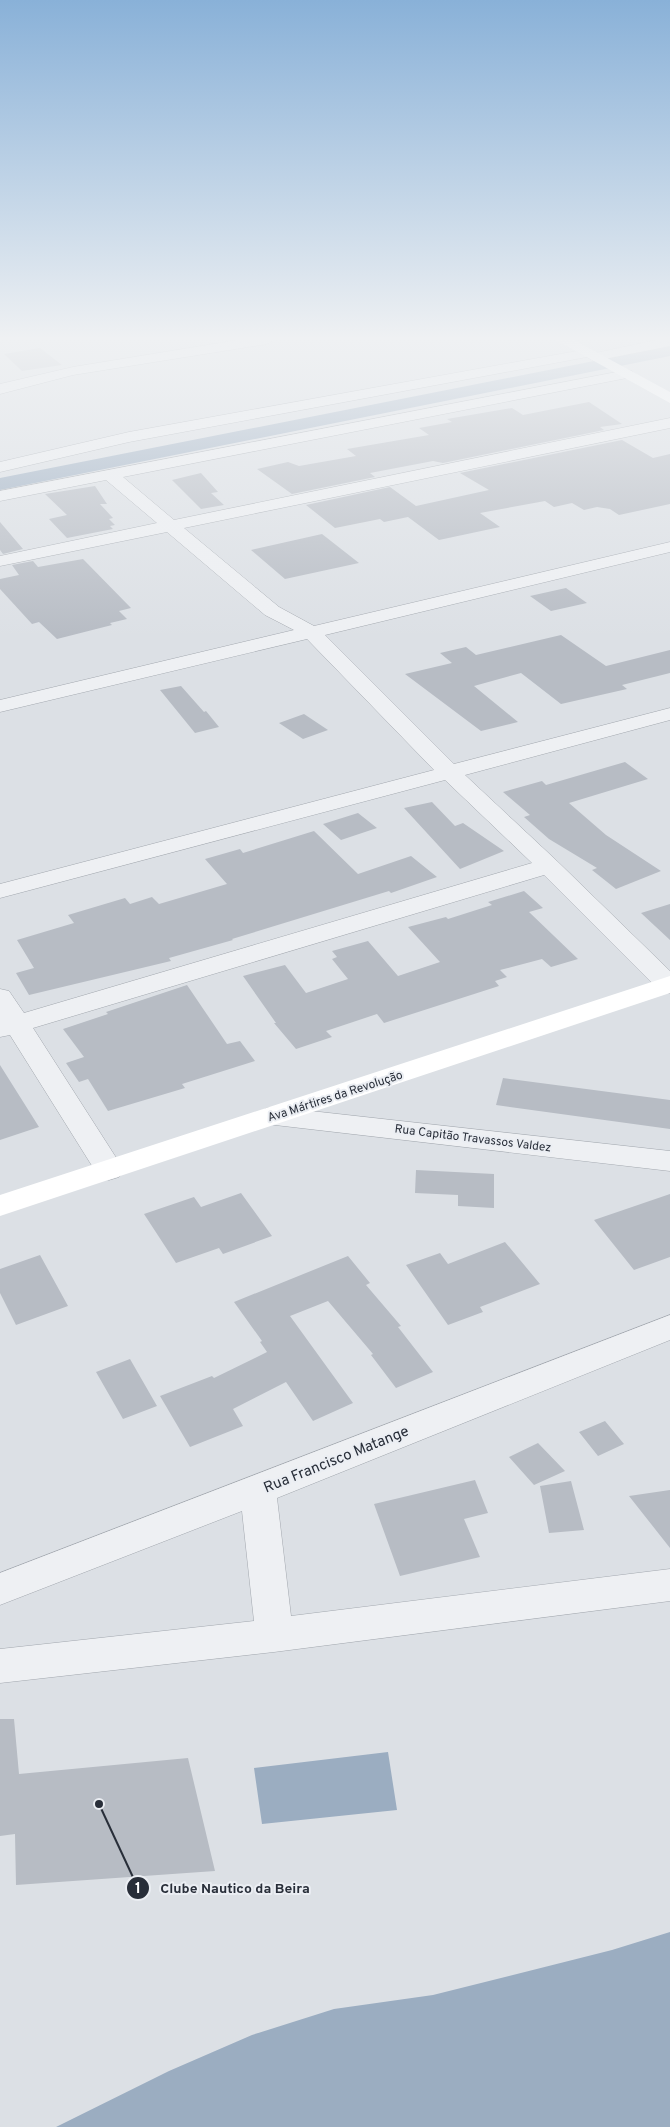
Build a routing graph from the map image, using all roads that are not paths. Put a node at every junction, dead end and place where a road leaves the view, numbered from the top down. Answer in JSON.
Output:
{"nodes":[{"id":1,"x":119,"y":439,"type":"edge"},
{"id":2,"x":290,"y":439,"type":"edge"},
{"id":3,"x":591,"y":439,"type":"edge"},
{"id":4,"x":0,"y":467,"type":"edge"},
{"id":5,"x":110,"y":475,"type":"junction"},
{"id":6,"x":0,"y":496,"type":"edge"},
{"id":7,"x":171,"y":526,"type":"junction"},
{"id":8,"x":670,"y":547,"type":"edge"},
{"id":9,"x":0,"y":561,"type":"edge"},
{"id":10,"x":311,"y":632,"type":"junction"},
{"id":11,"x":0,"y":706,"type":"edge"},
{"id":12,"x":670,"y":714,"type":"edge"},
{"id":13,"x":448,"y":771,"type":"junction"},
{"id":14,"x":549,"y":866,"type":"junction"},
{"id":15,"x":0,"y":891,"type":"edge"},
{"id":16,"x":669,"y":984,"type":"edge"},
{"id":17,"x":0,"y":997,"type":"edge"},
{"id":18,"x":8,"y":1027,"type":"edge"},
{"id":19,"x":275,"y":1116,"type":"junction"},
{"id":20,"x":670,"y":1161,"type":"edge"},
{"id":21,"x":108,"y":1170,"type":"junction"},
{"id":22,"x":0,"y":1206,"type":"edge"},
{"id":23,"x":670,"y":1327,"type":"edge"},
{"id":24,"x":258,"y":1490,"type":"junction"},
{"id":25,"x":670,"y":1585,"type":"edge"},
{"id":26,"x":0,"y":1589,"type":"edge"},
{"id":27,"x":274,"y":1635,"type":"junction"},
{"id":28,"x":0,"y":1666,"type":"edge"}],
"edges":[{"from":1,"to":4,"type":"street"},
{"from":2,"to":5,"type":"street"},
{"from":3,"to":7,"type":"street"},
{"from":5,"to":6,"type":"street"},
{"from":5,"to":7,"type":"street"},
{"from":7,"to":9,"type":"street"},
{"from":7,"to":10,"type":"street"},
{"from":8,"to":10,"type":"street"},
{"from":10,"to":11,"type":"street"},
{"from":10,"to":13,"type":"street"},
{"from":12,"to":13,"type":"street"},
{"from":13,"to":14,"type":"street"},
{"from":13,"to":15,"type":"street"},
{"from":14,"to":16,"type":"street"},
{"from":14,"to":18,"type":"street"},
{"from":16,"to":19,"type":"street","name":"Ava Mártires da Revolução"},
{"from":17,"to":18,"type":"street"},
{"from":18,"to":21,"type":"street"},
{"from":19,"to":20,"type":"street","name":"Rua Capitão Travassos Valdez"},
{"from":19,"to":21,"type":"street","name":"Ava Mártires da Revolução"},
{"from":21,"to":22,"type":"street","name":"Ava Mártires da Revolução"},
{"from":23,"to":24,"type":"street","name":"Rua Francisco Matange"},
{"from":24,"to":26,"type":"street","name":"Rua Francisco Matange"},
{"from":24,"to":27,"type":"street"},
{"from":25,"to":27,"type":"street"},
{"from":27,"to":28,"type":"street"}]}
